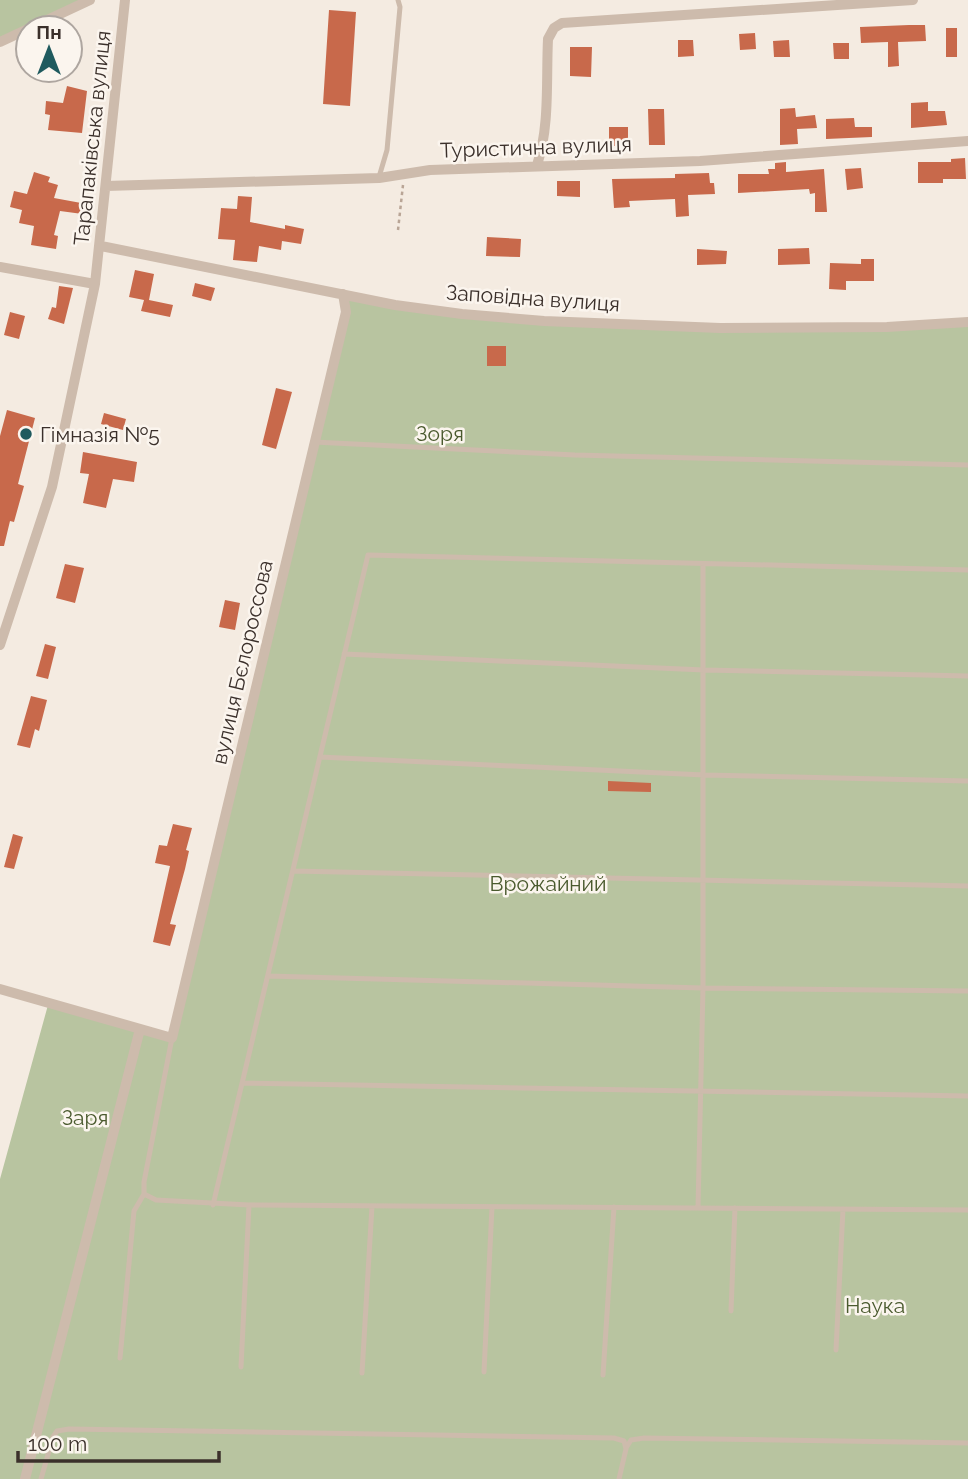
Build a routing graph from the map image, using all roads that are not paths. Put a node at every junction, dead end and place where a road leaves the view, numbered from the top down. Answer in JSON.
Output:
{"nodes":[{"id":1,"x":90,"y":0,"type":"edge"},
{"id":2,"x":125,"y":0,"type":"edge"},
{"id":3,"x":398,"y":0,"type":"edge"},
{"id":4,"x":913,"y":0,"type":"edge"},
{"id":5,"x":746,"y":5,"type":"edge"},
{"id":6,"x":60,"y":14,"type":"edge"},
{"id":7,"x":968,"y":141,"type":"edge"},
{"id":8,"x":537,"y":166,"type":"junction"},
{"id":9,"x":379,"y":178,"type":"junction"},
{"id":10,"x":106,"y":186,"type":"junction"},
{"id":11,"x":101,"y":246,"type":"junction"},
{"id":12,"x":0,"y":267,"type":"edge"},
{"id":13,"x":95,"y":285,"type":"junction"},
{"id":14,"x":343,"y":294,"type":"junction"},
{"id":15,"x":968,"y":323,"type":"edge"},
{"id":16,"x":314,"y":443,"type":"junction"},
{"id":17,"x":968,"y":465,"type":"edge"},
{"id":18,"x":703,"y":564,"type":"junction"},
{"id":19,"x":968,"y":570,"type":"edge"},
{"id":20,"x":0,"y":645,"type":"edge"},
{"id":21,"x":344,"y":654,"type":"junction"},
{"id":22,"x":704,"y":670,"type":"junction"},
{"id":23,"x":968,"y":676,"type":"edge"},
{"id":24,"x":320,"y":757,"type":"junction"},
{"id":25,"x":704,"y":775,"type":"junction"},
{"id":26,"x":968,"y":780,"type":"edge"},
{"id":27,"x":293,"y":871,"type":"junction"},
{"id":28,"x":702,"y":881,"type":"junction"},
{"id":29,"x":968,"y":886,"type":"edge"},
{"id":30,"x":268,"y":976,"type":"junction"},
{"id":31,"x":703,"y":988,"type":"junction"},
{"id":32,"x":0,"y":989,"type":"edge"},
{"id":33,"x":968,"y":991,"type":"edge"},
{"id":34,"x":140,"y":1030,"type":"junction"},
{"id":35,"x":172,"y":1038,"type":"junction"},
{"id":36,"x":242,"y":1083,"type":"junction"},
{"id":37,"x":701,"y":1091,"type":"junction"},
{"id":38,"x":968,"y":1096,"type":"edge"},
{"id":39,"x":144,"y":1194,"type":"junction"},
{"id":40,"x":213,"y":1205,"type":"junction"},
{"id":41,"x":249,"y":1205,"type":"junction"},
{"id":42,"x":372,"y":1206,"type":"junction"},
{"id":43,"x":492,"y":1206,"type":"junction"},
{"id":44,"x":614,"y":1208,"type":"junction"},
{"id":45,"x":698,"y":1208,"type":"junction"},
{"id":46,"x":735,"y":1208,"type":"junction"},
{"id":47,"x":843,"y":1209,"type":"junction"},
{"id":48,"x":968,"y":1210,"type":"edge"},
{"id":49,"x":731,"y":1311,"type":"dead end"},
{"id":50,"x":836,"y":1350,"type":"dead end"},
{"id":51,"x":120,"y":1358,"type":"dead end"},
{"id":52,"x":242,"y":1367,"type":"dead end"},
{"id":53,"x":484,"y":1372,"type":"dead end"},
{"id":54,"x":362,"y":1373,"type":"dead end"},
{"id":55,"x":603,"y":1375,"type":"dead end"},
{"id":56,"x":968,"y":1443,"type":"edge"},
{"id":57,"x":626,"y":1449,"type":"junction"},
{"id":58,"x":25,"y":1479,"type":"edge"},
{"id":59,"x":41,"y":1479,"type":"edge"},
{"id":60,"x":619,"y":1479,"type":"edge"}],
"edges":[{"from":1,"to":6,"type":"street"},
{"from":2,"to":10,"type":"street","name":"Тарапаківська вулиця"},
{"from":3,"to":9,"type":"lane"},
{"from":4,"to":5,"type":"street"},
{"from":5,"to":8,"type":"street"},
{"from":7,"to":8,"type":"street","name":"Туристична вулиця"},
{"from":8,"to":9,"type":"street","name":"Туристична вулиця"},
{"from":9,"to":10,"type":"street","name":"Туристична вулиця"},
{"from":10,"to":11,"type":"street","name":"Тарапаківська вулиця"},
{"from":11,"to":13,"type":"street","name":"Тарапаківська вулиця"},
{"from":11,"to":14,"type":"street","name":"Заповідна вулиця"},
{"from":12,"to":13,"type":"street"},
{"from":13,"to":20,"type":"street","name":"Тарапаківська вулиця"},
{"from":14,"to":15,"type":"street","name":"Заповідна вулиця"},
{"from":14,"to":16,"type":"street","name":"вулиця Бєлороссова"},
{"from":16,"to":17,"type":"lane"},
{"from":16,"to":35,"type":"street","name":"вулиця Бєлороссова"},
{"from":18,"to":19,"type":"lane"},
{"from":18,"to":21,"type":"lane"},
{"from":18,"to":22,"type":"lane"},
{"from":21,"to":22,"type":"lane"},
{"from":21,"to":24,"type":"lane"},
{"from":22,"to":23,"type":"lane"},
{"from":22,"to":25,"type":"lane"},
{"from":24,"to":25,"type":"lane"},
{"from":24,"to":27,"type":"lane"},
{"from":25,"to":26,"type":"lane"},
{"from":25,"to":28,"type":"lane"},
{"from":27,"to":28,"type":"lane"},
{"from":27,"to":30,"type":"lane"},
{"from":28,"to":29,"type":"lane"},
{"from":28,"to":31,"type":"lane"},
{"from":30,"to":31,"type":"lane"},
{"from":30,"to":36,"type":"lane"},
{"from":31,"to":33,"type":"lane"},
{"from":31,"to":37,"type":"lane"},
{"from":32,"to":34,"type":"street"},
{"from":34,"to":35,"type":"street"},
{"from":34,"to":58,"type":"street"},
{"from":35,"to":39,"type":"lane"},
{"from":36,"to":37,"type":"lane"},
{"from":36,"to":40,"type":"lane"},
{"from":37,"to":38,"type":"lane"},
{"from":37,"to":45,"type":"lane"},
{"from":39,"to":40,"type":"lane"},
{"from":39,"to":51,"type":"lane"},
{"from":40,"to":41,"type":"lane"},
{"from":41,"to":42,"type":"lane"},
{"from":41,"to":52,"type":"lane"},
{"from":42,"to":43,"type":"lane"},
{"from":42,"to":54,"type":"lane"},
{"from":43,"to":44,"type":"lane"},
{"from":43,"to":53,"type":"lane"},
{"from":44,"to":45,"type":"lane"},
{"from":44,"to":55,"type":"lane"},
{"from":45,"to":46,"type":"lane"},
{"from":46,"to":47,"type":"lane"},
{"from":46,"to":49,"type":"lane"},
{"from":47,"to":48,"type":"lane"},
{"from":47,"to":50,"type":"lane"},
{"from":56,"to":57,"type":"lane"},
{"from":57,"to":59,"type":"lane"},
{"from":57,"to":60,"type":"lane"}]}
